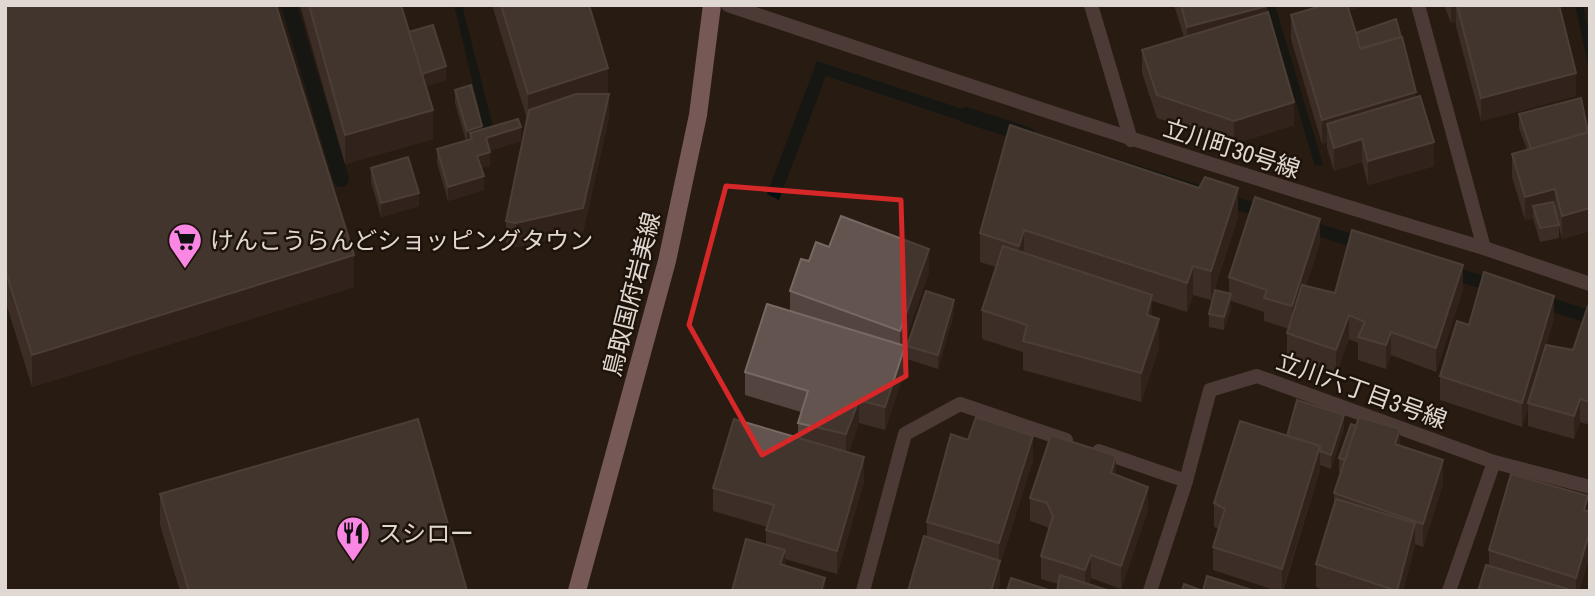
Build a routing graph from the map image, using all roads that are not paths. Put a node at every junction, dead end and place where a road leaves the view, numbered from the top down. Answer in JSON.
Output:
{"nodes":[{"id":1,"x":712,"y":5,"type":"edge"},
{"id":2,"x":728,"y":5,"type":"edge"},
{"id":3,"x":1091,"y":5,"type":"edge"},
{"id":4,"x":1418,"y":5,"type":"edge"},
{"id":5,"x":1131,"y":140,"type":"junction"},
{"id":6,"x":1484,"y":248,"type":"junction"},
{"id":7,"x":1590,"y":284,"type":"edge"},
{"id":8,"x":1494,"y":462,"type":"junction"},
{"id":9,"x":1186,"y":481,"type":"junction"},
{"id":10,"x":1590,"y":487,"type":"edge"},
{"id":11,"x":577,"y":591,"type":"edge"},
{"id":12,"x":863,"y":591,"type":"edge"},
{"id":13,"x":1150,"y":591,"type":"edge"},
{"id":14,"x":1449,"y":591,"type":"edge"}],
"edges":[{"from":1,"to":11,"type":"main road","name":"鳥取国府岩美線"},
{"from":2,"to":5,"type":"street","name":"立川町30号線"},
{"from":3,"to":5,"type":"street"},
{"from":4,"to":6,"type":"street"},
{"from":5,"to":6,"type":"street","name":"立川町30号線"},
{"from":6,"to":7,"type":"street","name":"立川町30号線"},
{"from":8,"to":9,"type":"street","name":"立川六丁目3号線"},
{"from":8,"to":10,"type":"street","name":"立川六丁目3号線"},
{"from":8,"to":14,"type":"street"},
{"from":9,"to":12,"type":"street"},
{"from":9,"to":13,"type":"street"}]}
